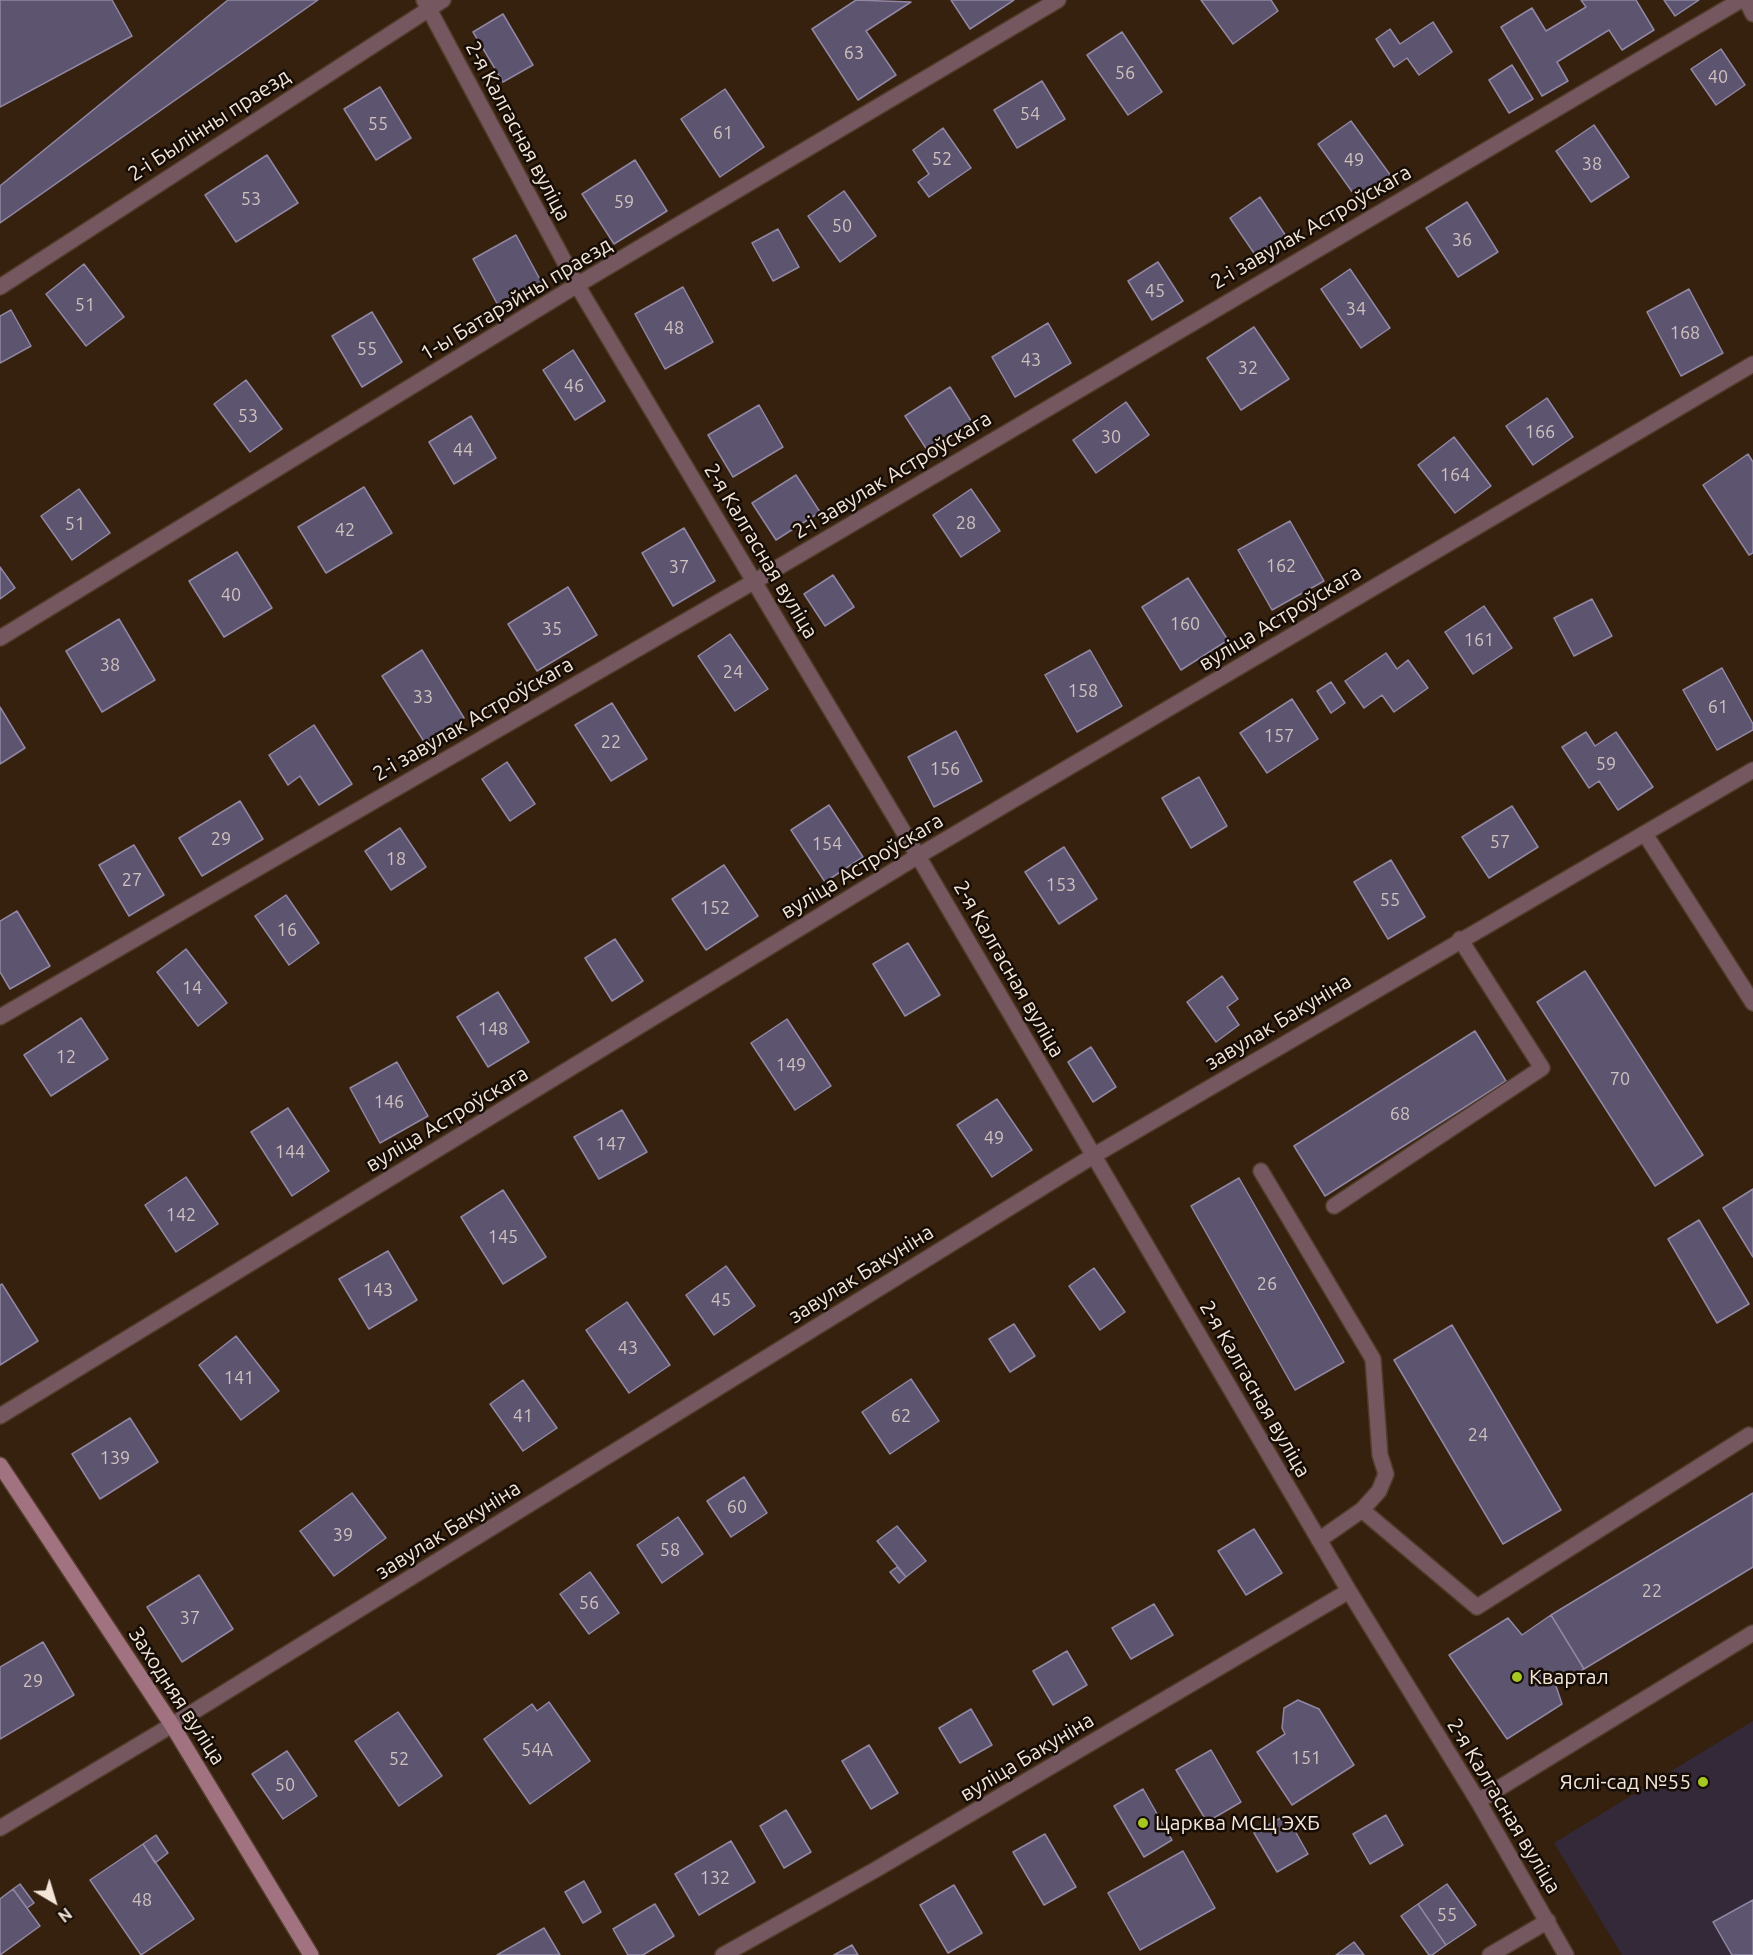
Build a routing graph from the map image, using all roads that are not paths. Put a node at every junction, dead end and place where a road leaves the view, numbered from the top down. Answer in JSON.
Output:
{"nodes":[{"id":1,"x":442,"y":0,"type":"edge"},
{"id":2,"x":1058,"y":0,"type":"edge"},
{"id":3,"x":1741,"y":0,"type":"edge"},
{"id":4,"x":1746,"y":0,"type":"edge"},
{"id":5,"x":426,"y":4,"type":"edge"},
{"id":6,"x":1753,"y":14,"type":"edge"},
{"id":7,"x":577,"y":285,"type":"junction"},
{"id":8,"x":0,"y":287,"type":"edge"},
{"id":9,"x":1753,"y":363,"type":"edge"},
{"id":10,"x":754,"y":580,"type":"junction"},
{"id":11,"x":0,"y":638,"type":"edge"},
{"id":12,"x":1753,"y":770,"type":"edge"},
{"id":13,"x":1645,"y":834,"type":"junction"},
{"id":14,"x":918,"y":856,"type":"junction"},
{"id":15,"x":1460,"y":939,"type":"junction"},
{"id":16,"x":1753,"y":1003,"type":"edge"},
{"id":17,"x":0,"y":1017,"type":"edge"},
{"id":18,"x":1093,"y":1156,"type":"junction"},
{"id":19,"x":1261,"y":1171,"type":"dead end"},
{"id":20,"x":1334,"y":1206,"type":"dead end"},
{"id":21,"x":0,"y":1416,"type":"edge"},
{"id":22,"x":1749,"y":1435,"type":"dead end"},
{"id":23,"x":0,"y":1465,"type":"edge"},
{"id":24,"x":1362,"y":1510,"type":"junction"},
{"id":25,"x":1319,"y":1540,"type":"junction"},
{"id":26,"x":1349,"y":1591,"type":"junction"},
{"id":27,"x":1753,"y":1634,"type":"edge"},
{"id":28,"x":172,"y":1725,"type":"junction"},
{"id":29,"x":1478,"y":1801,"type":"junction"},
{"id":30,"x":0,"y":1828,"type":"edge"},
{"id":31,"x":1548,"y":1921,"type":"junction"},
{"id":32,"x":311,"y":1955,"type":"edge"},
{"id":33,"x":723,"y":1955,"type":"edge"},
{"id":34,"x":1490,"y":1955,"type":"edge"},
{"id":35,"x":1566,"y":1955,"type":"edge"}],
"edges":[{"from":1,"to":5,"type":"street","name":"2-і Былінны праезд"},
{"from":2,"to":7,"type":"street","name":"1-ы Батарэйны праезд"},
{"from":3,"to":10,"type":"street","name":"2-і завулак Астроўскага"},
{"from":4,"to":6,"type":"street"},
{"from":5,"to":7,"type":"street","name":"2-я Калгасная вуліца"},
{"from":5,"to":8,"type":"street","name":"2-і Былінны праезд"},
{"from":7,"to":10,"type":"street","name":"2-я Калгасная вуліца"},
{"from":7,"to":11,"type":"street","name":"1-ы Батарэйны праезд"},
{"from":9,"to":14,"type":"street","name":"вуліца Астроўскага"},
{"from":10,"to":14,"type":"street","name":"2-я Калгасная вуліца"},
{"from":10,"to":17,"type":"street","name":"2-і завулак Астроўскага"},
{"from":12,"to":13,"type":"street","name":"завулак Бакуніна"},
{"from":13,"to":15,"type":"street","name":"завулак Бакуніна"},
{"from":13,"to":16,"type":"street"},
{"from":14,"to":18,"type":"street","name":"2-я Калгасная вуліца"},
{"from":14,"to":21,"type":"street","name":"вуліца Астроўскага"},
{"from":15,"to":18,"type":"street","name":"завулак Бакуніна"},
{"from":15,"to":20,"type":"street"},
{"from":18,"to":25,"type":"street","name":"2-я Калгасная вуліца"},
{"from":18,"to":28,"type":"street","name":"завулак Бакуніна"},
{"from":19,"to":24,"type":"street"},
{"from":22,"to":24,"type":"street"},
{"from":23,"to":28,"type":"street","name":"Заходняя вуліца"},
{"from":24,"to":25,"type":"street"},
{"from":25,"to":26,"type":"street","name":"2-я Калгасная вуліца"},
{"from":26,"to":29,"type":"street","name":"2-я Калгасная вуліца"},
{"from":26,"to":33,"type":"street","name":"вуліца Бакуніна"},
{"from":27,"to":29,"type":"street"},
{"from":28,"to":30,"type":"street","name":"завулак Бакуніна"},
{"from":28,"to":32,"type":"street","name":"Заходняя вуліца"},
{"from":29,"to":31,"type":"street","name":"2-я Калгасная вуліца"},
{"from":31,"to":34,"type":"street"},
{"from":31,"to":35,"type":"street","name":"2-я Калгасная вуліца"}]}
